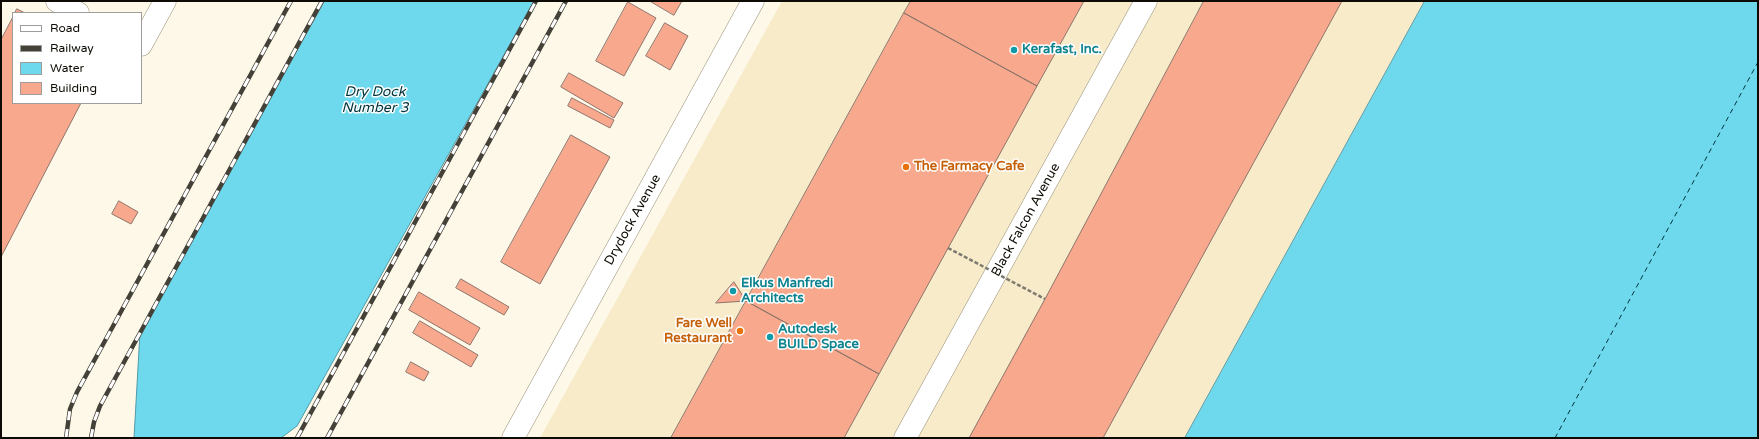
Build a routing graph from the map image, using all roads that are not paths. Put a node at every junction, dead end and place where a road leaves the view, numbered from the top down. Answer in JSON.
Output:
{"nodes":[{"id":1,"x":57,"y":1,"type":"edge"},
{"id":2,"x":165,"y":1,"type":"edge"},
{"id":3,"x":753,"y":1,"type":"edge"},
{"id":4,"x":1146,"y":1,"type":"edge"},
{"id":5,"x":76,"y":12,"type":"edge"},
{"id":6,"x":142,"y":42,"type":"edge"},
{"id":7,"x":513,"y":438,"type":"edge"},
{"id":8,"x":905,"y":438,"type":"edge"}],
"edges":[{"from":1,"to":5,"type":"street"},
{"from":2,"to":6,"type":"street"},
{"from":3,"to":7,"type":"street","name":"Drydock Avenue"},
{"from":4,"to":8,"type":"street","name":"Black Falcon Avenue"}]}
